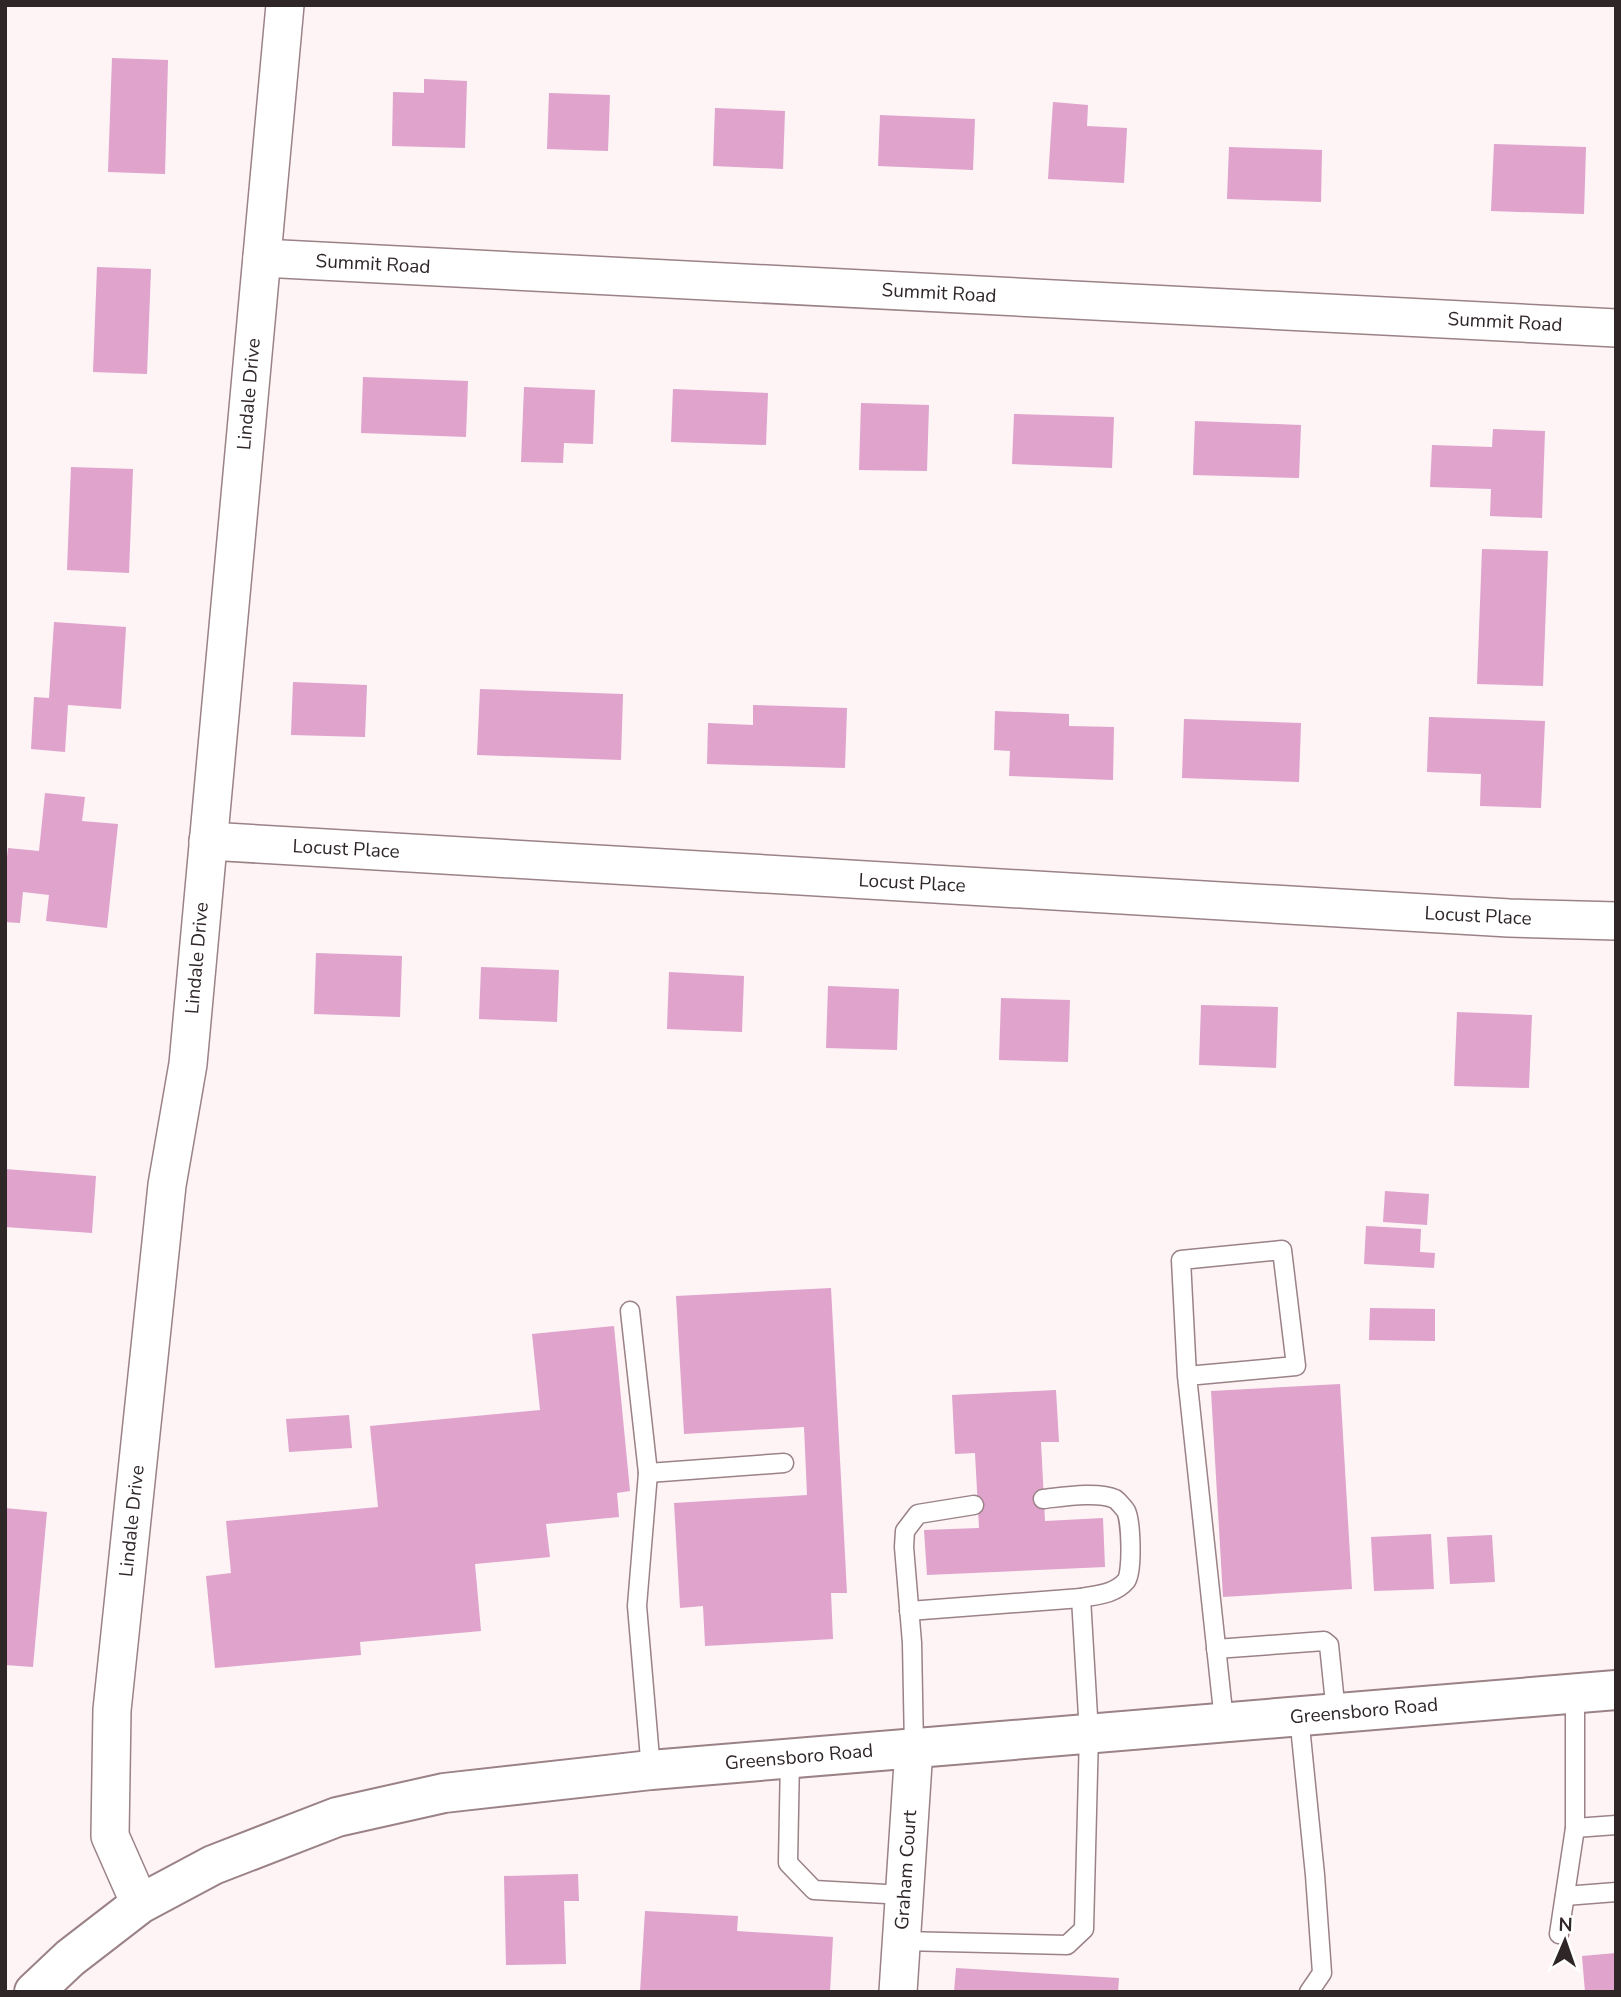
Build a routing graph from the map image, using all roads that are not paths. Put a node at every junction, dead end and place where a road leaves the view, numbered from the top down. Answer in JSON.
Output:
{"nodes":[{"id":1,"x":285,"y":5,"type":"edge"},
{"id":2,"x":262,"y":258,"type":"junction"},
{"id":3,"x":1616,"y":328,"type":"edge"},
{"id":4,"x":208,"y":841,"type":"junction"},
{"id":5,"x":1616,"y":921,"type":"edge"},
{"id":6,"x":630,"y":1311,"type":"dead end"},
{"id":7,"x":1187,"y":1376,"type":"junction"},
{"id":8,"x":784,"y":1463,"type":"dead end"},
{"id":9,"x":648,"y":1473,"type":"junction"},
{"id":10,"x":1043,"y":1499,"type":"dead end"},
{"id":11,"x":974,"y":1505,"type":"dead end"},
{"id":12,"x":1081,"y":1598,"type":"junction"},
{"id":13,"x":909,"y":1611,"type":"junction"},
{"id":14,"x":1216,"y":1649,"type":"junction"},
{"id":15,"x":1615,"y":1683,"type":"edge"},
{"id":16,"x":1575,"y":1693,"type":"junction"},
{"id":17,"x":1317,"y":1715,"type":"junction"},
{"id":18,"x":1224,"y":1721,"type":"junction"},
{"id":19,"x":1089,"y":1733,"type":"junction"},
{"id":20,"x":914,"y":1748,"type":"junction"},
{"id":21,"x":790,"y":1758,"type":"junction"},
{"id":22,"x":651,"y":1770,"type":"junction"},
{"id":23,"x":1616,"y":1825,"type":"edge"},
{"id":24,"x":1575,"y":1828,"type":"junction"},
{"id":25,"x":1616,"y":1892,"type":"edge"},
{"id":26,"x":904,"y":1895,"type":"junction"},
{"id":27,"x":1565,"y":1896,"type":"junction"},
{"id":28,"x":140,"y":1904,"type":"junction"},
{"id":29,"x":1559,"y":1934,"type":"dead end"},
{"id":30,"x":902,"y":1941,"type":"junction"},
{"id":31,"x":34,"y":1992,"type":"edge"},
{"id":32,"x":898,"y":1992,"type":"edge"},
{"id":33,"x":1309,"y":1992,"type":"edge"}],
"edges":[{"from":1,"to":2,"type":"street","name":"Lindale Drive"},
{"from":2,"to":3,"type":"street","name":"Summit Road"},
{"from":2,"to":4,"type":"street","name":"Lindale Drive"},
{"from":4,"to":5,"type":"street","name":"Locust Place"},
{"from":4,"to":28,"type":"street","name":"Lindale Drive"},
{"from":6,"to":9,"type":"lane"},
{"from":7,"to":7,"type":"lane"},
{"from":7,"to":14,"type":"lane"},
{"from":8,"to":9,"type":"lane"},
{"from":9,"to":22,"type":"lane"},
{"from":10,"to":12,"type":"lane"},
{"from":11,"to":13,"type":"lane"},
{"from":12,"to":13,"type":"lane"},
{"from":12,"to":19,"type":"lane"},
{"from":13,"to":20,"type":"lane"},
{"from":14,"to":17,"type":"lane"},
{"from":14,"to":18,"type":"lane"},
{"from":15,"to":16,"type":"main road","name":"Greensboro Road"},
{"from":16,"to":17,"type":"main road","name":"Greensboro Road"},
{"from":16,"to":24,"type":"lane"},
{"from":17,"to":18,"type":"main road","name":"Greensboro Road"},
{"from":17,"to":33,"type":"lane"},
{"from":18,"to":19,"type":"main road","name":"Greensboro Road"},
{"from":19,"to":20,"type":"main road","name":"Greensboro Road"},
{"from":19,"to":30,"type":"lane"},
{"from":20,"to":21,"type":"main road","name":"Greensboro Road"},
{"from":20,"to":26,"type":"street","name":"Graham Court"},
{"from":21,"to":22,"type":"main road","name":"Greensboro Road"},
{"from":21,"to":26,"type":"lane"},
{"from":22,"to":28,"type":"main road","name":"Greensboro Road"},
{"from":23,"to":24,"type":"lane"},
{"from":24,"to":27,"type":"lane"},
{"from":25,"to":27,"type":"lane"},
{"from":26,"to":30,"type":"street","name":"Graham Court"},
{"from":27,"to":29,"type":"lane"},
{"from":28,"to":31,"type":"main road","name":"Greensboro Road"},
{"from":30,"to":32,"type":"street","name":"Graham Court"}]}
